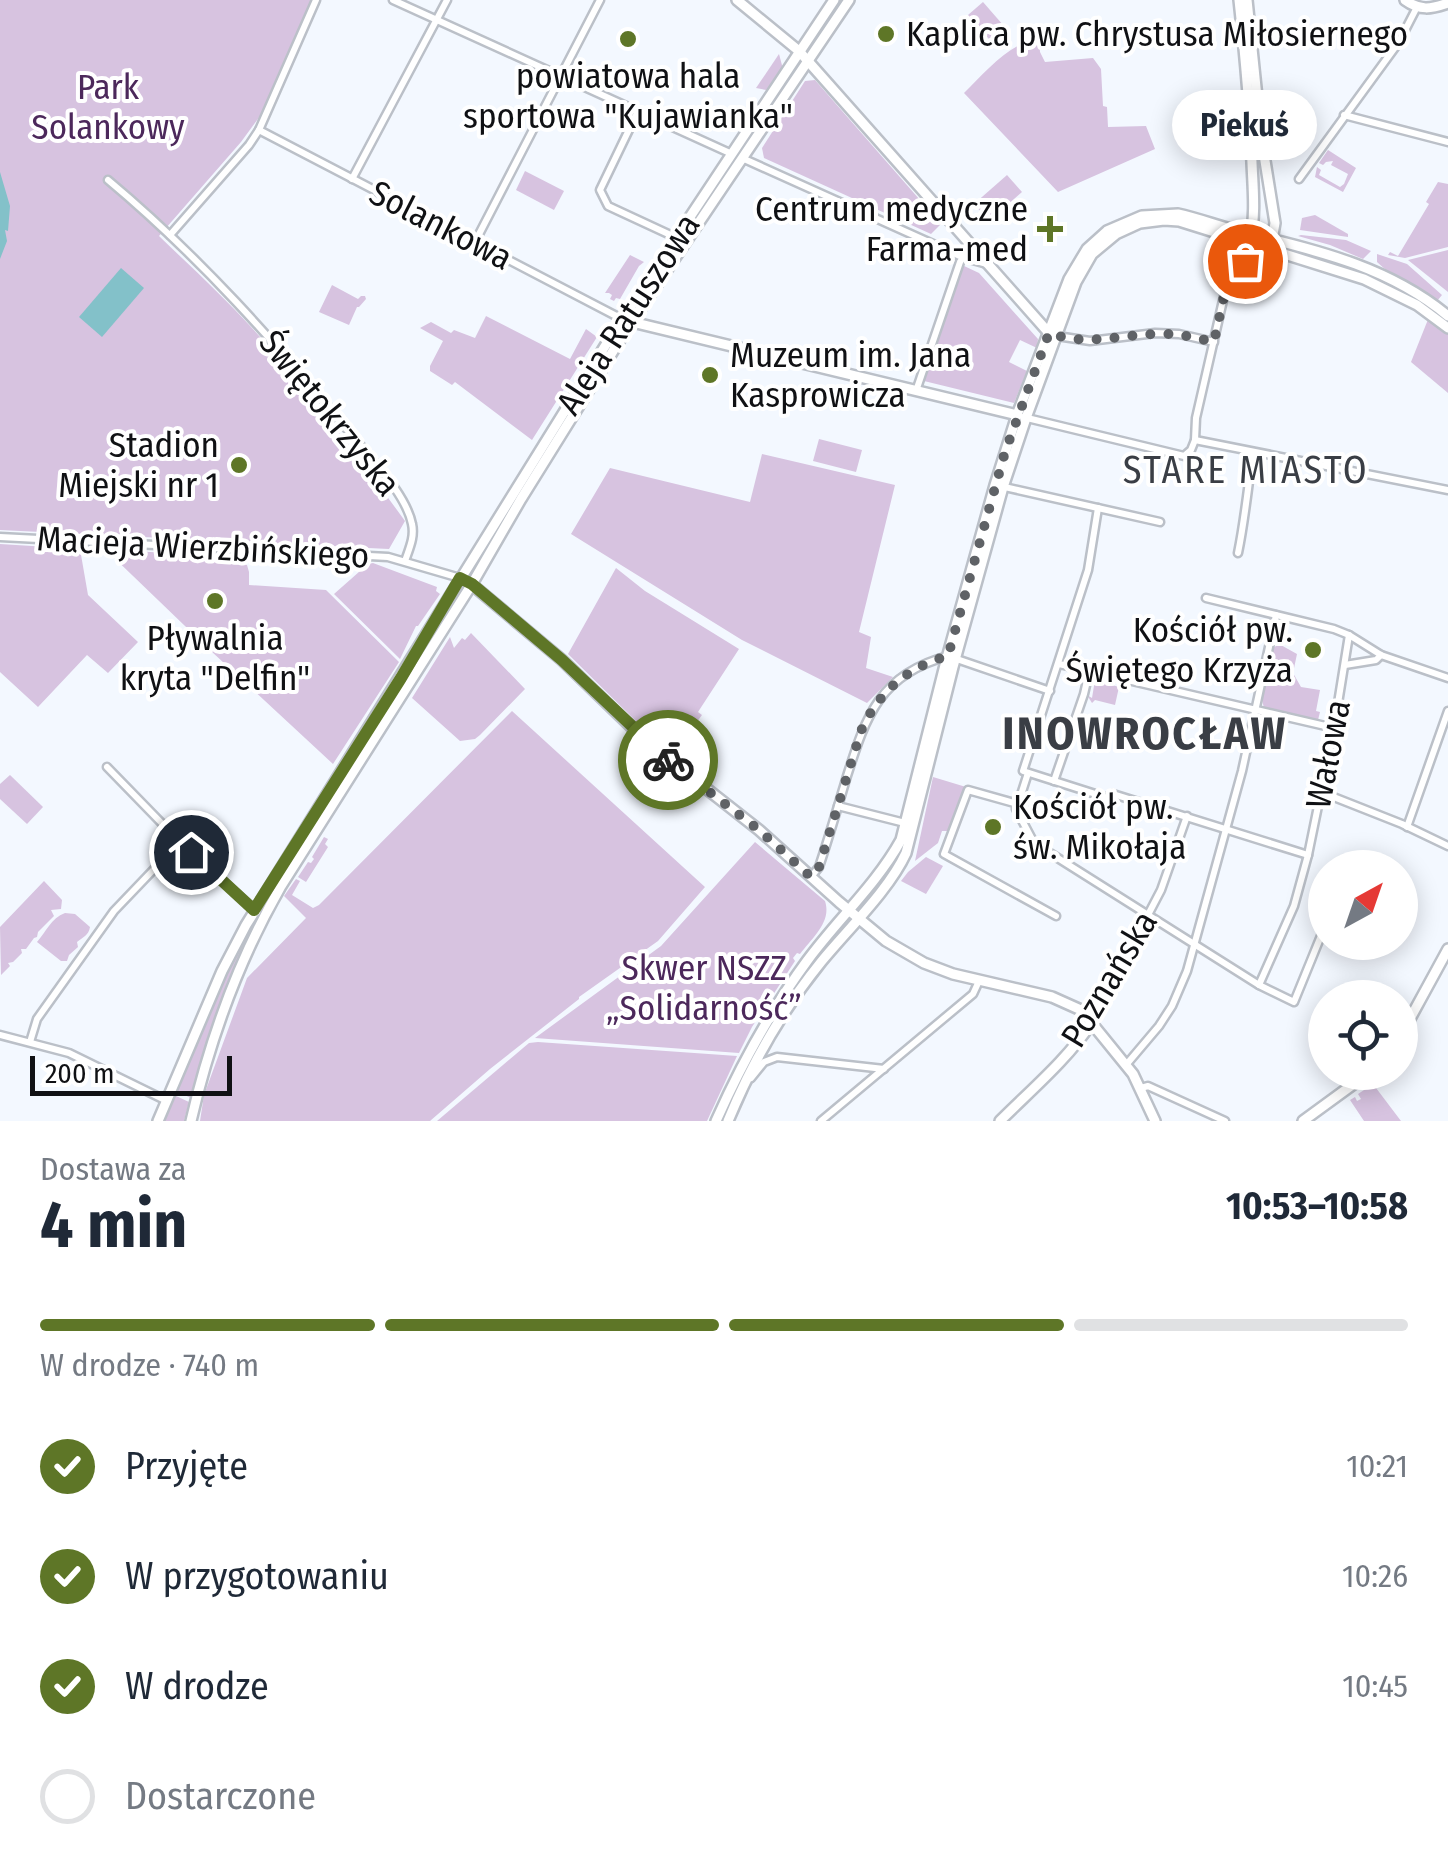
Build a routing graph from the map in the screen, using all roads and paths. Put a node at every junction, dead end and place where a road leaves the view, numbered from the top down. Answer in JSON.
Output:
{"nodes":[{"id":1,"x":316,"y":0,"type":"edge"},
{"id":2,"x":393,"y":0,"type":"edge"},
{"id":3,"x":447,"y":0,"type":"edge"},
{"id":4,"x":600,"y":0,"type":"edge"},
{"id":5,"x":738,"y":0,"type":"edge"},
{"id":6,"x":834,"y":0,"type":"edge"},
{"id":7,"x":849,"y":0,"type":"edge"},
{"id":8,"x":1240,"y":0,"type":"edge"},
{"id":9,"x":1247,"y":0,"type":"edge"},
{"id":10,"x":1405,"y":0,"type":"edge"},
{"id":11,"x":1448,"y":3,"type":"edge"},
{"id":12,"x":1417,"y":7,"type":"junction"},
{"id":13,"x":437,"y":20,"type":"junction"},
{"id":14,"x":800,"y":51,"type":"junction"},
{"id":15,"x":808,"y":62,"type":"junction"},
{"id":16,"x":560,"y":76,"type":"junction"},
{"id":17,"x":638,"y":112,"type":"junction"},
{"id":18,"x":1344,"y":115,"type":"junction"},
{"id":19,"x":259,"y":130,"type":"junction"},
{"id":20,"x":1448,"y":142,"type":"edge"},
{"id":21,"x":737,"y":156,"type":"junction"},
{"id":22,"x":352,"y":178,"type":"junction"},
{"id":23,"x":1299,"y":179,"type":"dead end"},
{"id":24,"x":108,"y":180,"type":"dead end"},
{"id":25,"x":170,"y":235,"type":"junction"},
{"id":26,"x":677,"y":238,"type":"junction"},
{"id":27,"x":474,"y":242,"type":"junction"},
{"id":28,"x":1249,"y":243,"type":"junction"},
{"id":29,"x":1271,"y":244,"type":"junction"},
{"id":30,"x":971,"y":246,"type":"junction"},
{"id":31,"x":962,"y":257,"type":"junction"},
{"id":32,"x":988,"y":264,"type":"junction"},
{"id":33,"x":1448,"y":316,"type":"edge"},
{"id":34,"x":628,"y":320,"type":"junction"},
{"id":35,"x":1448,"y":328,"type":"edge"},
{"id":36,"x":1053,"y":335,"type":"junction"},
{"id":37,"x":1214,"y":342,"type":"junction"},
{"id":38,"x":916,"y":392,"type":"junction"},
{"id":39,"x":1021,"y":417,"type":"junction"},
{"id":40,"x":1194,"y":440,"type":"junction"},
{"id":41,"x":1253,"y":452,"type":"junction"},
{"id":42,"x":999,"y":486,"type":"junction"},
{"id":43,"x":1448,"y":490,"type":"edge"},
{"id":44,"x":517,"y":497,"type":"junction"},
{"id":45,"x":1098,"y":508,"type":"junction"},
{"id":46,"x":1160,"y":522,"type":"dead end"},
{"id":47,"x":0,"y":537,"type":"edge"},
{"id":48,"x":1238,"y":552,"type":"dead end"},
{"id":49,"x":405,"y":561,"type":"junction"},
{"id":50,"x":460,"y":578,"type":"junction"},
{"id":51,"x":472,"y":584,"type":"junction"},
{"id":52,"x":1206,"y":598,"type":"dead end"},
{"id":53,"x":1276,"y":615,"type":"junction"},
{"id":54,"x":1349,"y":635,"type":"junction"},
{"id":55,"x":1381,"y":655,"type":"junction"},
{"id":56,"x":952,"y":658,"type":"junction"},
{"id":57,"x":1059,"y":664,"type":"junction"},
{"id":58,"x":1344,"y":665,"type":"junction"},
{"id":59,"x":1089,"y":672,"type":"junction"},
{"id":60,"x":1448,"y":678,"type":"edge"},
{"id":61,"x":1050,"y":690,"type":"junction"},
{"id":62,"x":1257,"y":708,"type":"junction"},
{"id":63,"x":1448,"y":711,"type":"edge"},
{"id":64,"x":1334,"y":728,"type":"junction"},
{"id":65,"x":108,"y":766,"type":"dead end"},
{"id":66,"x":1025,"y":772,"type":"junction"},
{"id":67,"x":1054,"y":782,"type":"junction"},
{"id":68,"x":1320,"y":792,"type":"junction"},
{"id":69,"x":1018,"y":804,"type":"junction"},
{"id":70,"x":838,"y":806,"type":"junction"},
{"id":71,"x":1187,"y":816,"type":"junction"},
{"id":72,"x":901,"y":822,"type":"dead end"},
{"id":73,"x":1407,"y":827,"type":"junction"},
{"id":74,"x":1226,"y":830,"type":"junction"},
{"id":75,"x":180,"y":842,"type":"junction"},
{"id":76,"x":1448,"y":846,"type":"edge"},
{"id":77,"x":1309,"y":850,"type":"edge"},
{"id":78,"x":1308,"y":855,"type":"joint"},
{"id":79,"x":811,"y":877,"type":"junction"},
{"id":80,"x":259,"y":914,"type":"junction"},
{"id":81,"x":853,"y":914,"type":"junction"},
{"id":82,"x":1148,"y":915,"type":"junction"},
{"id":83,"x":1056,"y":916,"type":"dead end"},
{"id":84,"x":1195,"y":944,"type":"junction"},
{"id":85,"x":1448,"y":950,"type":"edge"},
{"id":86,"x":1311,"y":960,"type":"edge"},
{"id":87,"x":980,"y":981,"type":"junction"},
{"id":88,"x":1260,"y":985,"type":"junction"},
{"id":89,"x":1418,"y":1004,"type":"edge"},
{"id":90,"x":1092,"y":1022,"type":"junction"},
{"id":91,"x":0,"y":1035,"type":"edge"},
{"id":92,"x":30,"y":1042,"type":"junction"},
{"id":93,"x":1126,"y":1065,"type":"junction"},
{"id":94,"x":885,"y":1069,"type":"junction"},
{"id":95,"x":743,"y":1087,"type":"junction"},
{"id":96,"x":1141,"y":1088,"type":"junction"},
{"id":97,"x":1346,"y":1090,"type":"edge"},
{"id":98,"x":168,"y":1101,"type":"junction"},
{"id":99,"x":158,"y":1121,"type":"edge"},
{"id":100,"x":191,"y":1121,"type":"edge"},
{"id":101,"x":716,"y":1121,"type":"edge"},
{"id":102,"x":728,"y":1121,"type":"edge"},
{"id":103,"x":821,"y":1121,"type":"edge"},
{"id":104,"x":1000,"y":1121,"type":"edge"},
{"id":105,"x":1155,"y":1121,"type":"edge"},
{"id":106,"x":1225,"y":1121,"type":"edge"},
{"id":107,"x":1304,"y":1121,"type":"edge"}],
"edges":[{"from":1,"to":19,"type":"street"},
{"from":2,"to":13,"type":"street"},
{"from":3,"to":13,"type":"street"},
{"from":4,"to":16,"type":"street"},
{"from":5,"to":14,"type":"street"},
{"from":6,"to":14,"type":"street","name":"Aleja Ratuszowa"},
{"from":7,"to":15,"type":"street","name":"Aleja Ratuszowa"},
{"from":8,"to":28,"type":"street"},
{"from":9,"to":29,"type":"street"},
{"from":10,"to":12,"type":"street"},
{"from":11,"to":12,"type":"street"},
{"from":12,"to":18,"type":"street"},
{"from":13,"to":16,"type":"street"},
{"from":13,"to":22,"type":"street"},
{"from":14,"to":15,"type":"street"},
{"from":14,"to":21,"type":"street","name":"Aleja Ratuszowa"},
{"from":15,"to":21,"type":"street","name":"Aleja Ratuszowa"},
{"from":15,"to":30,"type":"street"},
{"from":16,"to":17,"type":"street"},
{"from":16,"to":27,"type":"street"},
{"from":17,"to":21,"type":"street"},
{"from":17,"to":26,"type":"street"},
{"from":18,"to":20,"type":"street"},
{"from":18,"to":23,"type":"street"},
{"from":19,"to":22,"type":"street","name":"Solankowa"},
{"from":19,"to":25,"type":"street"},
{"from":21,"to":26,"type":"street","name":"Aleja Ratuszowa"},
{"from":21,"to":31,"type":"street"},
{"from":21,"to":34,"type":"street","name":"Aleja Ratuszowa"},
{"from":22,"to":27,"type":"street","name":"Solankowa"},
{"from":24,"to":25,"type":"street","name":"Świętokrzyska"},
{"from":25,"to":49,"type":"street","name":"Świętokrzyska"},
{"from":26,"to":34,"type":"street","name":"Aleja Ratuszowa"},
{"from":27,"to":34,"type":"street","name":"Solankowa"},
{"from":28,"to":29,"type":"street"},
{"from":28,"to":36,"type":"street"},
{"from":28,"to":37,"type":"street"},
{"from":29,"to":33,"type":"street"},
{"from":29,"to":35,"type":"street"},
{"from":30,"to":31,"type":"street"},
{"from":30,"to":32,"type":"street"},
{"from":31,"to":32,"type":"street"},
{"from":31,"to":38,"type":"street"},
{"from":32,"to":36,"type":"street"},
{"from":34,"to":38,"type":"street","name":"Solankowa"},
{"from":34,"to":44,"type":"street","name":"Aleja Ratuszowa"},
{"from":36,"to":37,"type":"street"},
{"from":36,"to":39,"type":"street"},
{"from":37,"to":40,"type":"street"},
{"from":38,"to":39,"type":"street","name":"Solankowa"},
{"from":39,"to":40,"type":"street","name":"Solankowa"},
{"from":39,"to":42,"type":"street"},
{"from":40,"to":41,"type":"street"},
{"from":41,"to":43,"type":"street"},
{"from":41,"to":48,"type":"street"},
{"from":42,"to":45,"type":"street"},
{"from":42,"to":56,"type":"street"},
{"from":44,"to":50,"type":"street","name":"Aleja Ratuszowa"},
{"from":44,"to":51,"type":"street","name":"Aleja Ratuszowa"},
{"from":45,"to":46,"type":"street"},
{"from":45,"to":57,"type":"street"},
{"from":47,"to":49,"type":"street","name":"Macieja Wierzbińskiego"},
{"from":49,"to":50,"type":"street"},
{"from":50,"to":51,"type":"street"},
{"from":50,"to":80,"type":"street","name":"Aleja Ratuszowa"},
{"from":51,"to":79,"type":"street"},
{"from":51,"to":80,"type":"street","name":"Aleja Ratuszowa"},
{"from":52,"to":53,"type":"street"},
{"from":53,"to":54,"type":"street"},
{"from":53,"to":62,"type":"street"},
{"from":54,"to":55,"type":"street"},
{"from":54,"to":58,"type":"street","name":"Wałowa"},
{"from":55,"to":58,"type":"street"},
{"from":55,"to":60,"type":"street"},
{"from":56,"to":61,"type":"street"},
{"from":56,"to":70,"type":"street"},
{"from":56,"to":81,"type":"street"},
{"from":57,"to":59,"type":"street"},
{"from":57,"to":61,"type":"street"},
{"from":58,"to":64,"type":"street","name":"Wałowa"},
{"from":59,"to":62,"type":"street"},
{"from":59,"to":67,"type":"street"},
{"from":61,"to":66,"type":"street"},
{"from":62,"to":64,"type":"street"},
{"from":62,"to":74,"type":"street"},
{"from":63,"to":73,"type":"street"},
{"from":64,"to":68,"type":"street","name":"Wałowa"},
{"from":65,"to":75,"type":"street"},
{"from":66,"to":67,"type":"street"},
{"from":66,"to":69,"type":"street"},
{"from":67,"to":71,"type":"street"},
{"from":68,"to":73,"type":"street"},
{"from":68,"to":77,"type":"street","name":"Wałowa"},
{"from":69,"to":82,"type":"street"},
{"from":69,"to":83,"type":"street"},
{"from":70,"to":72,"type":"street"},
{"from":70,"to":79,"type":"street"},
{"from":71,"to":74,"type":"street"},
{"from":71,"to":82,"type":"street","name":"Poznańska"},
{"from":73,"to":76,"type":"street"},
{"from":74,"to":78,"type":"street"},
{"from":74,"to":84,"type":"street"},
{"from":75,"to":80,"type":"street"},
{"from":75,"to":92,"type":"street"},
{"from":78,"to":88,"type":"street","name":"Wałowa"},
{"from":79,"to":81,"type":"street"},
{"from":80,"to":98,"type":"street"},
{"from":80,"to":100,"type":"street"},
{"from":81,"to":87,"type":"street"},
{"from":81,"to":95,"type":"street"},
{"from":81,"to":101,"type":"street"},
{"from":82,"to":84,"type":"street"},
{"from":82,"to":90,"type":"street","name":"Poznańska"},
{"from":84,"to":88,"type":"street"},
{"from":84,"to":93,"type":"street"},
{"from":85,"to":89,"type":"street"},
{"from":86,"to":88,"type":"street"},
{"from":87,"to":90,"type":"street"},
{"from":87,"to":94,"type":"street"},
{"from":90,"to":93,"type":"street"},
{"from":90,"to":104,"type":"street","name":"Poznańska"},
{"from":91,"to":92,"type":"street"},
{"from":92,"to":98,"type":"street"},
{"from":93,"to":96,"type":"street"},
{"from":94,"to":95,"type":"street"},
{"from":94,"to":103,"type":"street"},
{"from":95,"to":102,"type":"street"},
{"from":96,"to":105,"type":"street"},
{"from":96,"to":106,"type":"street"},
{"from":97,"to":107,"type":"street"},
{"from":98,"to":99,"type":"street"}]}
